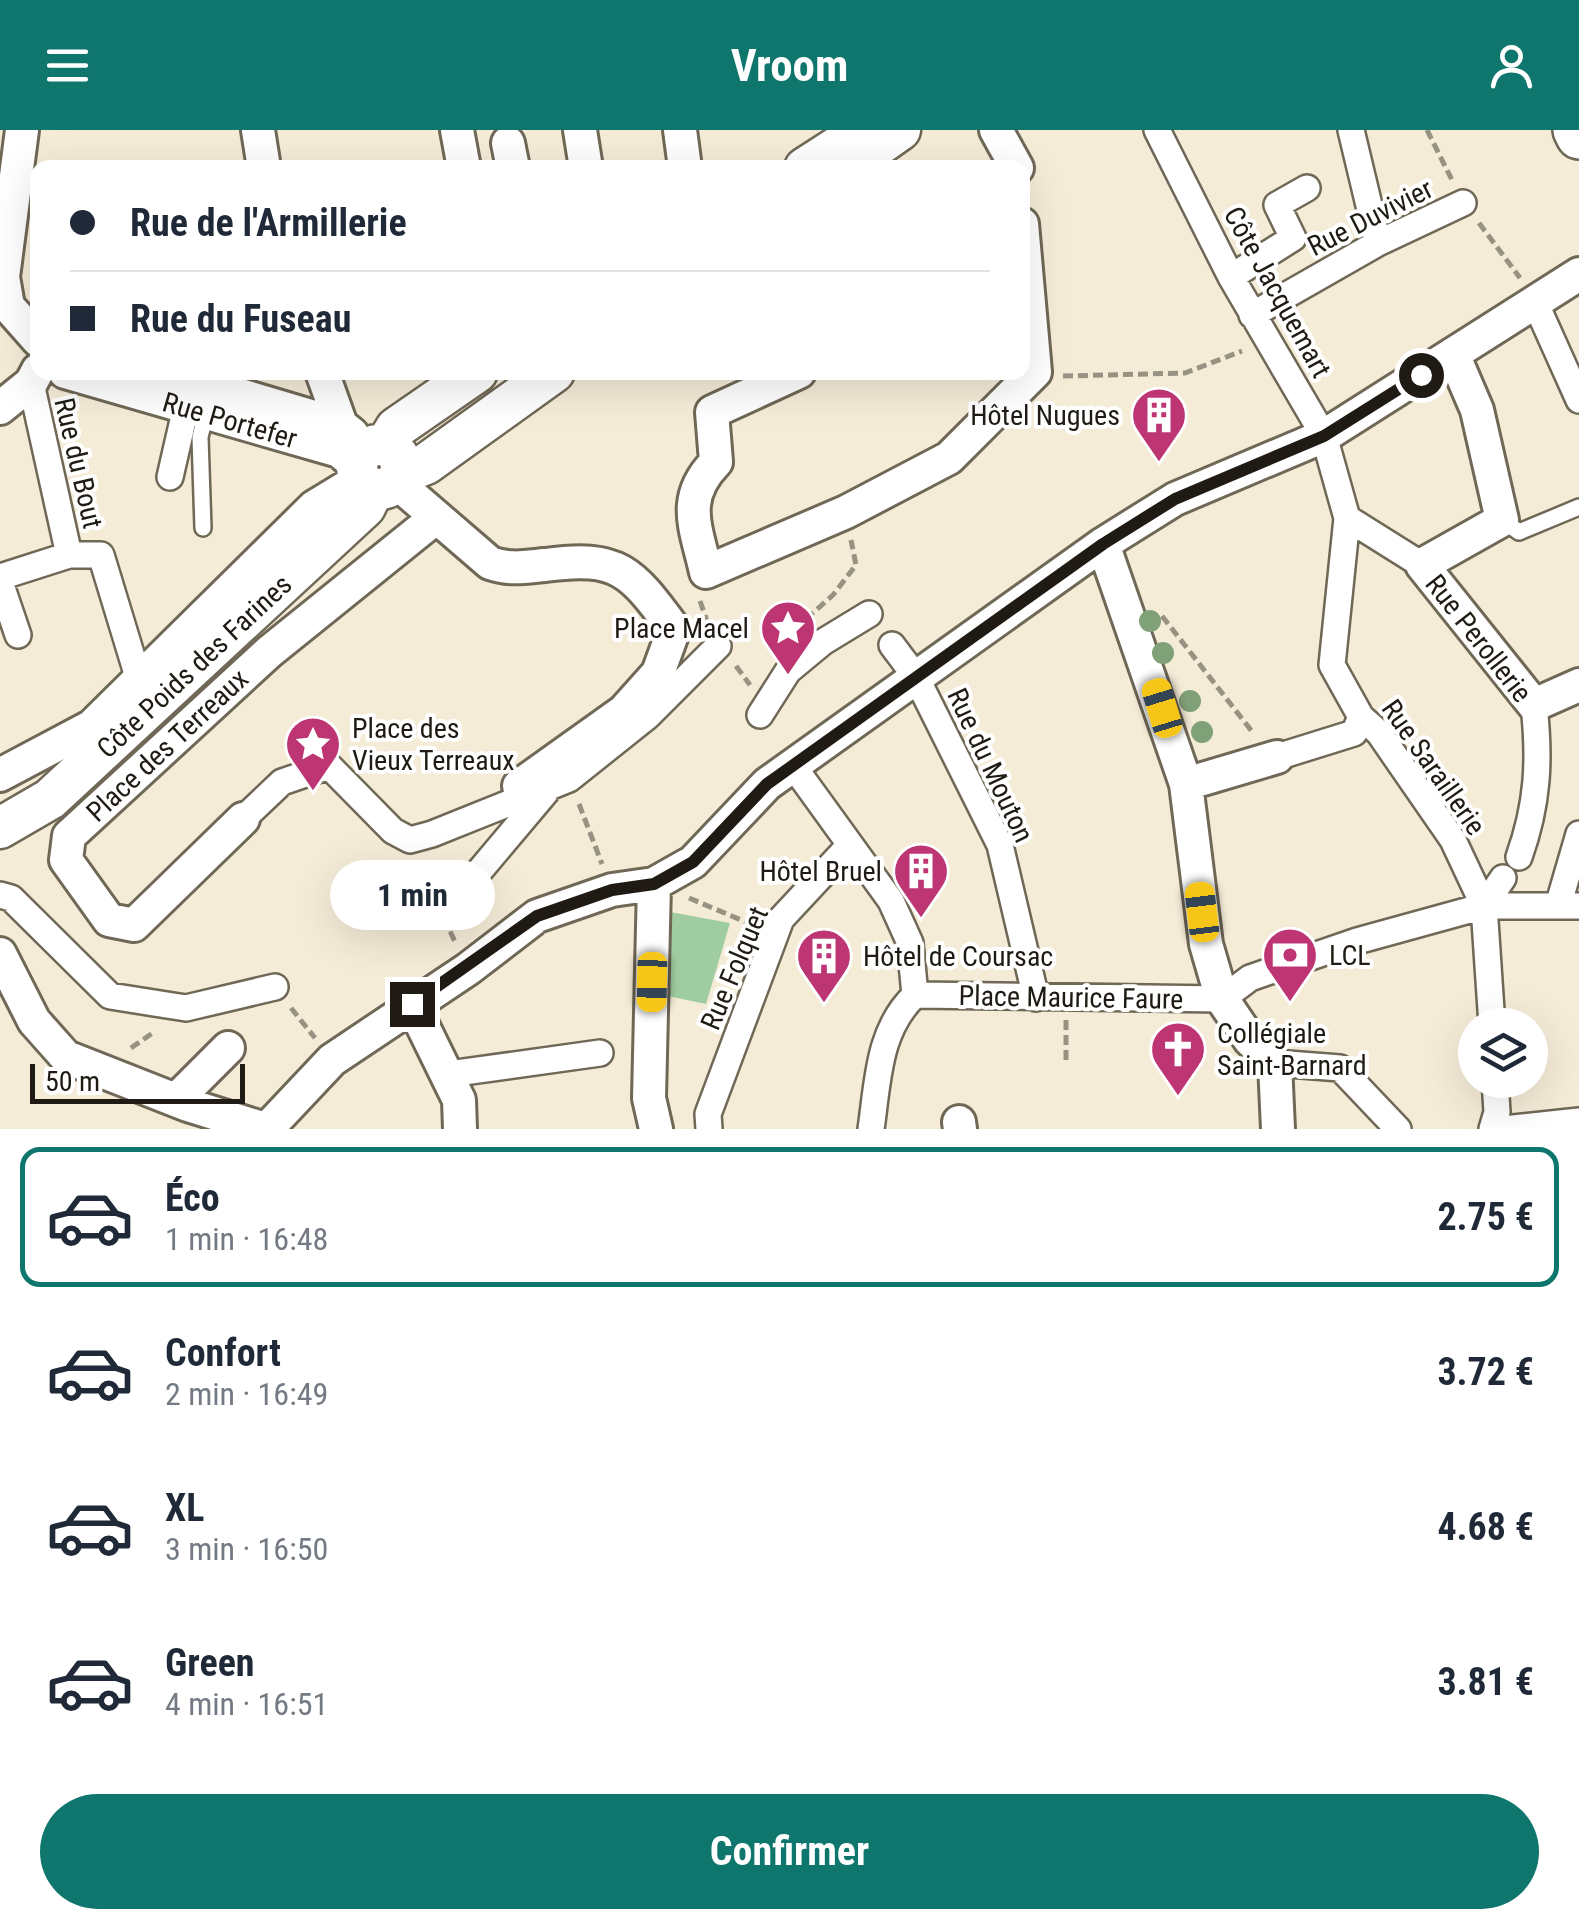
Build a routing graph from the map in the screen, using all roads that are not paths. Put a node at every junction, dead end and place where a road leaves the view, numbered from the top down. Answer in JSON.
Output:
{"nodes":[{"id":1,"x":22,"y":130,"type":"edge"},
{"id":2,"x":258,"y":130,"type":"edge"},
{"id":3,"x":458,"y":130,"type":"edge"},
{"id":4,"x":580,"y":130,"type":"edge"},
{"id":5,"x":680,"y":130,"type":"edge"},
{"id":6,"x":864,"y":130,"type":"edge"},
{"id":7,"x":900,"y":130,"type":"edge"},
{"id":8,"x":996,"y":130,"type":"edge"},
{"id":9,"x":1157,"y":130,"type":"edge"},
{"id":10,"x":1351,"y":130,"type":"edge"},
{"id":11,"x":263,"y":160,"type":"edge"},
{"id":12,"x":463,"y":160,"type":"edge"},
{"id":13,"x":585,"y":160,"type":"edge"},
{"id":14,"x":685,"y":160,"type":"edge"},
{"id":15,"x":817,"y":160,"type":"edge"},
{"id":16,"x":857,"y":160,"type":"edge"},
{"id":17,"x":1013,"y":160,"type":"edge"},
{"id":18,"x":1307,"y":188,"type":"dead end"},
{"id":19,"x":1463,"y":203,"type":"dead end"},
{"id":20,"x":1378,"y":244,"type":"junction"},
{"id":21,"x":1579,"y":274,"type":"edge"},
{"id":22,"x":1231,"y":276,"type":"junction"},
{"id":23,"x":1535,"y":302,"type":"junction"},
{"id":24,"x":1252,"y":315,"type":"junction"},
{"id":25,"x":30,"y":331,"type":"edge"},
{"id":26,"x":1030,"y":338,"type":"edge"},
{"id":27,"x":1453,"y":354,"type":"junction"},
{"id":28,"x":1030,"y":377,"type":"edge"},
{"id":29,"x":31,"y":380,"type":"edge"},
{"id":30,"x":35,"y":380,"type":"edge"},
{"id":31,"x":93,"y":380,"type":"edge"},
{"id":32,"x":181,"y":380,"type":"edge"},
{"id":33,"x":326,"y":380,"type":"edge"},
{"id":34,"x":543,"y":380,"type":"edge"},
{"id":35,"x":782,"y":380,"type":"edge"},
{"id":36,"x":1027,"y":380,"type":"edge"},
{"id":37,"x":434,"y":385,"type":"edge"},
{"id":38,"x":1579,"y":400,"type":"edge"},
{"id":39,"x":0,"y":408,"type":"edge"},
{"id":40,"x":196,"y":410,"type":"junction"},
{"id":41,"x":1324,"y":436,"type":"junction"},
{"id":42,"x":369,"y":462,"type":"junction"},
{"id":43,"x":170,"y":477,"type":"dead end"},
{"id":44,"x":1579,"y":507,"type":"edge"},
{"id":45,"x":1347,"y":518,"type":"junction"},
{"id":46,"x":434,"y":519,"type":"junction"},
{"id":47,"x":1502,"y":520,"type":"junction"},
{"id":48,"x":203,"y":528,"type":"dead end"},
{"id":49,"x":1106,"y":549,"type":"junction"},
{"id":50,"x":69,"y":556,"type":"junction"},
{"id":51,"x":1422,"y":565,"type":"junction"},
{"id":52,"x":0,"y":580,"type":"edge"},
{"id":53,"x":869,"y":614,"type":"dead end"},
{"id":54,"x":18,"y":636,"type":"dead end"},
{"id":55,"x":892,"y":645,"type":"dead end"},
{"id":56,"x":718,"y":646,"type":"dead end"},
{"id":57,"x":1332,"y":664,"type":"joint"},
{"id":58,"x":916,"y":677,"type":"junction"},
{"id":59,"x":140,"y":680,"type":"junction"},
{"id":60,"x":1579,"y":685,"type":"edge"},
{"id":61,"x":1534,"y":705,"type":"junction"},
{"id":62,"x":760,"y":715,"type":"dead end"},
{"id":63,"x":1361,"y":717,"type":"junction"},
{"id":64,"x":1277,"y":758,"type":"joint"},
{"id":65,"x":794,"y":768,"type":"junction"},
{"id":66,"x":0,"y":775,"type":"edge"},
{"id":67,"x":1186,"y":784,"type":"junction"},
{"id":68,"x":545,"y":785,"type":"junction"},
{"id":69,"x":244,"y":819,"type":"joint"},
{"id":70,"x":0,"y":828,"type":"edge"},
{"id":71,"x":1579,"y":834,"type":"edge"},
{"id":72,"x":848,"y":847,"type":"junction"},
{"id":73,"x":654,"y":884,"type":"junction"},
{"id":74,"x":466,"y":887,"type":"road end"},
{"id":75,"x":0,"y":894,"type":"edge"},
{"id":76,"x":1484,"y":906,"type":"junction"},
{"id":77,"x":1569,"y":906,"type":"edge"},
{"id":78,"x":0,"y":954,"type":"edge"},
{"id":79,"x":274,"y":987,"type":"road end"},
{"id":80,"x":915,"y":995,"type":"junction"},
{"id":81,"x":1036,"y":998,"type":"junction"},
{"id":82,"x":1222,"y":999,"type":"junction"},
{"id":83,"x":412,"y":1004,"type":"junction"},
{"id":84,"x":1491,"y":1008,"type":"edge"},
{"id":85,"x":228,"y":1048,"type":"dead end"},
{"id":86,"x":600,"y":1053,"type":"dead end"},
{"id":87,"x":1275,"y":1063,"type":"junction"},
{"id":88,"x":449,"y":1074,"type":"junction"},
{"id":89,"x":1496,"y":1098,"type":"edge"},
{"id":90,"x":176,"y":1100,"type":"junction"},
{"id":91,"x":1579,"y":1121,"type":"edge"},
{"id":92,"x":266,"y":1129,"type":"edge"},
{"id":93,"x":460,"y":1129,"type":"edge"},
{"id":94,"x":656,"y":1129,"type":"edge"},
{"id":95,"x":709,"y":1129,"type":"edge"},
{"id":96,"x":871,"y":1129,"type":"edge"},
{"id":97,"x":1278,"y":1129,"type":"edge"},
{"id":98,"x":1398,"y":1129,"type":"edge"},
{"id":99,"x":1492,"y":1129,"type":"edge"},
{"id":100,"x":1504,"y":1129,"type":"edge"}],
"edges":[{"from":1,"to":25,"type":"street"},
{"from":2,"to":11,"type":"street"},
{"from":3,"to":12,"type":"street"},
{"from":4,"to":13,"type":"street"},
{"from":5,"to":14,"type":"street"},
{"from":6,"to":15,"type":"street"},
{"from":7,"to":16,"type":"street"},
{"from":8,"to":17,"type":"street"},
{"from":9,"to":22,"type":"street","name":"Côte Jacquemart"},
{"from":10,"to":20,"type":"street"},
{"from":18,"to":22,"type":"street"},
{"from":19,"to":20,"type":"street","name":"Rue Duvivier"},
{"from":20,"to":24,"type":"street","name":"Rue Duvivier"},
{"from":21,"to":23,"type":"street"},
{"from":22,"to":24,"type":"street","name":"Côte Jacquemart"},
{"from":23,"to":27,"type":"street"},
{"from":23,"to":38,"type":"street"},
{"from":24,"to":41,"type":"street","name":"Côte Jacquemart"},
{"from":26,"to":28,"type":"street"},
{"from":27,"to":41,"type":"street"},
{"from":27,"to":47,"type":"street"},
{"from":29,"to":39,"type":"street"},
{"from":30,"to":50,"type":"street","name":"Rue du Bout"},
{"from":31,"to":40,"type":"street","name":"Rue Portefer"},
{"from":32,"to":42,"type":"street","name":"Rue Portefer"},
{"from":33,"to":42,"type":"street"},
{"from":34,"to":42,"type":"street"},
{"from":35,"to":36,"type":"street"},
{"from":37,"to":42,"type":"street","name":"Côte Poids des Farines"},
{"from":40,"to":42,"type":"street","name":"Rue Portefer"},
{"from":40,"to":43,"type":"street"},
{"from":40,"to":48,"type":"lane"},
{"from":41,"to":45,"type":"street","name":"Côte Jacquemart"},
{"from":41,"to":49,"type":"street"},
{"from":42,"to":46,"type":"street"},
{"from":42,"to":59,"type":"street"},
{"from":42,"to":70,"type":"street","name":"Côte Poids des Farines"},
{"from":44,"to":47,"type":"lane"},
{"from":45,"to":51,"type":"street","name":"Rue Perollerie"},
{"from":45,"to":57,"type":"street","name":"Côte Jacquemart"},
{"from":46,"to":68,"type":"street"},
{"from":46,"to":69,"type":"street","name":"Place des Terreaux"},
{"from":47,"to":51,"type":"street"},
{"from":49,"to":58,"type":"street"},
{"from":49,"to":67,"type":"street"},
{"from":50,"to":52,"type":"street"},
{"from":50,"to":59,"type":"street"},
{"from":51,"to":61,"type":"street","name":"Rue Perollerie"},
{"from":52,"to":54,"type":"street"},
{"from":53,"to":62,"type":"street"},
{"from":55,"to":58,"type":"street","name":"Rue du Mouton"},
{"from":56,"to":68,"type":"street"},
{"from":57,"to":63,"type":"street","name":"Rue Saraillerie"},
{"from":58,"to":65,"type":"street"},
{"from":58,"to":81,"type":"street","name":"Rue du Mouton"},
{"from":59,"to":66,"type":"street"},
{"from":60,"to":61,"type":"street"},
{"from":61,"to":76,"type":"street","name":"Rue Perollerie"},
{"from":63,"to":64,"type":"street"},
{"from":63,"to":76,"type":"street","name":"Rue Saraillerie"},
{"from":64,"to":67,"type":"street"},
{"from":65,"to":72,"type":"street"},
{"from":65,"to":73,"type":"street"},
{"from":67,"to":82,"type":"street"},
{"from":68,"to":69,"type":"street"},
{"from":68,"to":74,"type":"street"},
{"from":71,"to":77,"type":"street"},
{"from":72,"to":80,"type":"street"},
{"from":72,"to":95,"type":"street","name":"Rue Folquet"},
{"from":73,"to":83,"type":"street"},
{"from":73,"to":94,"type":"street"},
{"from":75,"to":79,"type":"street"},
{"from":76,"to":77,"type":"street"},
{"from":76,"to":82,"type":"street"},
{"from":76,"to":84,"type":"street"},
{"from":78,"to":90,"type":"street"},
{"from":80,"to":81,"type":"street","name":"Place Maurice Faure"},
{"from":80,"to":96,"type":"street"},
{"from":81,"to":82,"type":"street","name":"Place Maurice Faure"},
{"from":82,"to":87,"type":"street","name":"Place Maurice Faure"},
{"from":83,"to":88,"type":"street"},
{"from":83,"to":92,"type":"street"},
{"from":85,"to":90,"type":"street"},
{"from":86,"to":88,"type":"street"},
{"from":87,"to":97,"type":"street"},
{"from":87,"to":98,"type":"street"},
{"from":88,"to":93,"type":"street"},
{"from":89,"to":99,"type":"street"},
{"from":90,"to":92,"type":"street"},
{"from":91,"to":100,"type":"street"}]}
